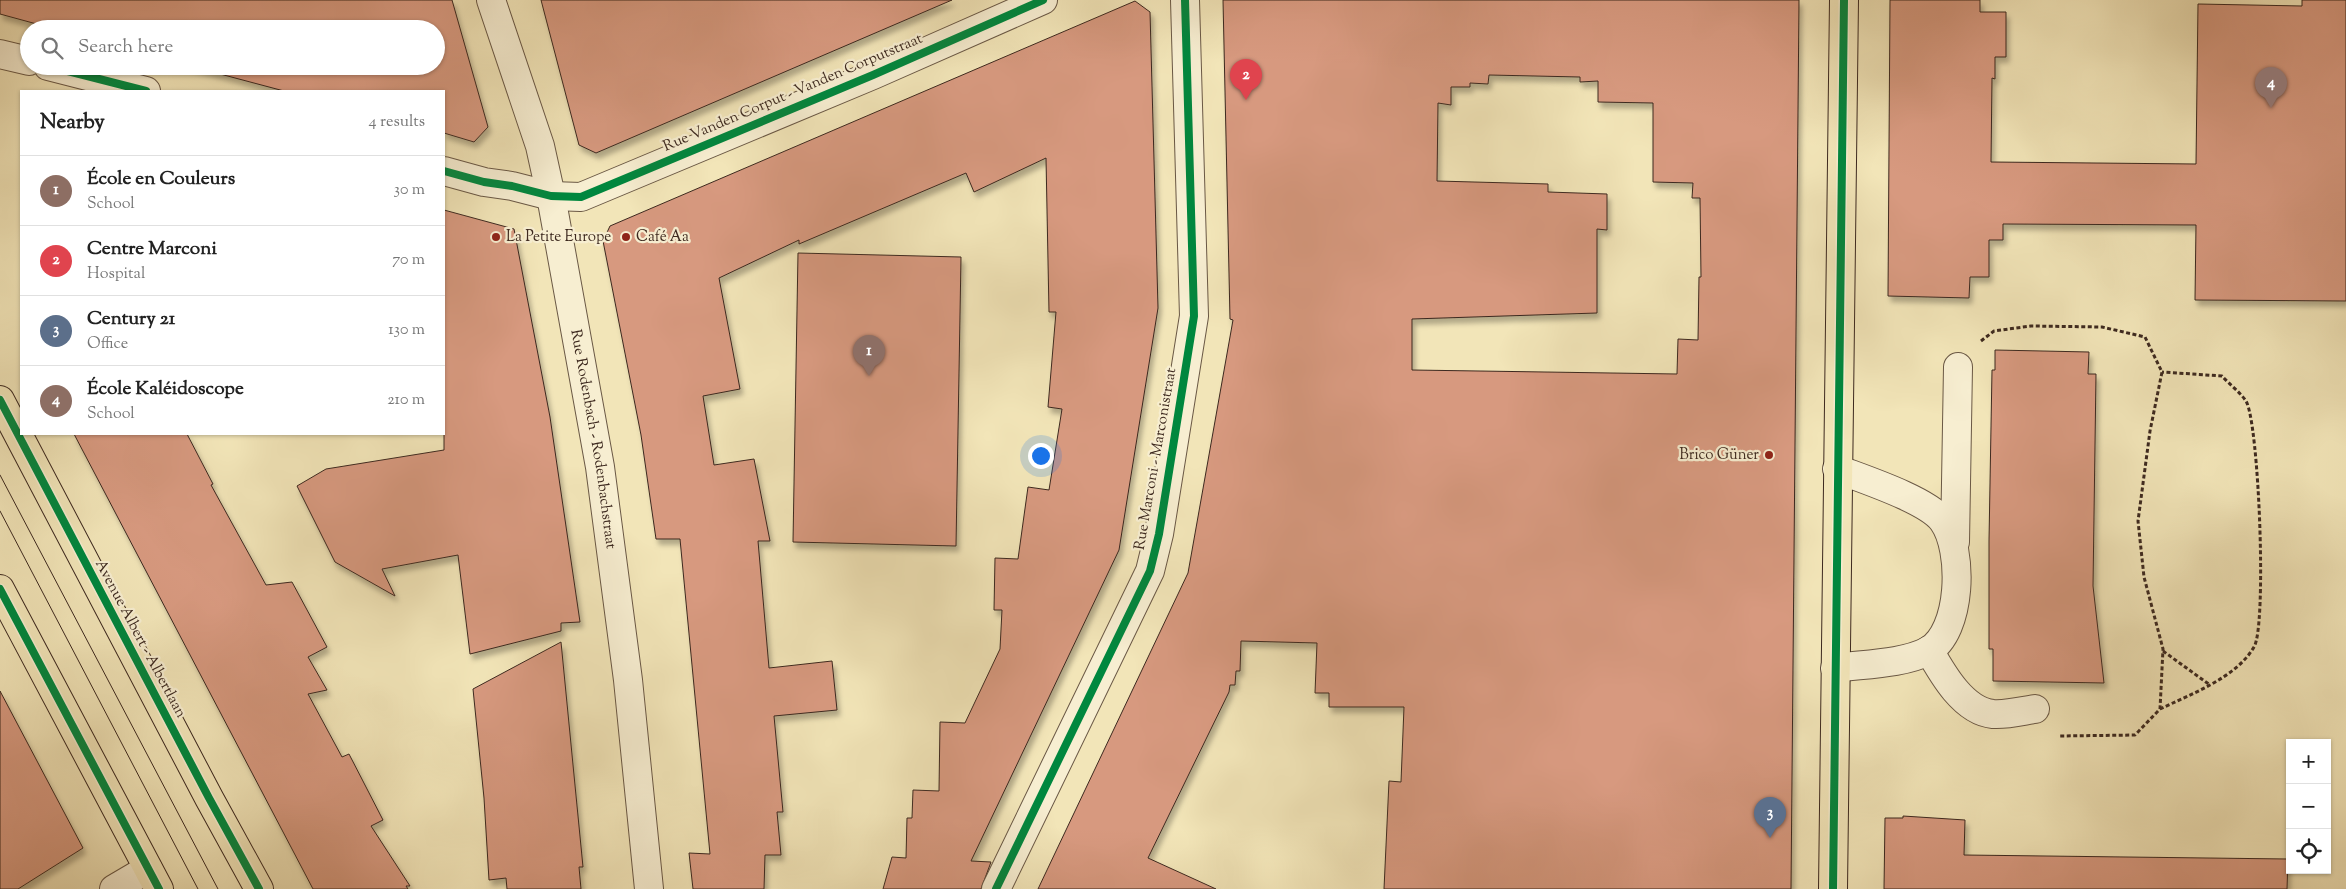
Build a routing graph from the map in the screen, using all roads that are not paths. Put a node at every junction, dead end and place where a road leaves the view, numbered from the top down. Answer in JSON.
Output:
{"nodes":[{"id":1,"x":491,"y":0,"type":"edge"},
{"id":2,"x":1043,"y":0,"type":"edge"},
{"id":3,"x":1185,"y":0,"type":"edge"},
{"id":4,"x":1844,"y":0,"type":"edge"},
{"id":5,"x":0,"y":54,"type":"edge"},
{"id":6,"x":20,"y":59,"type":"edge"},
{"id":7,"x":83,"y":75,"type":"edge"},
{"id":8,"x":142,"y":90,"type":"edge"},
{"id":9,"x":445,"y":171,"type":"edge"},
{"id":10,"x":551,"y":196,"type":"junction"},
{"id":11,"x":1958,"y":367,"type":"road end"},
{"id":12,"x":0,"y":400,"type":"edge"},
{"id":13,"x":1838,"y":469,"type":"junction"},
{"id":14,"x":1955,"y":549,"type":"junction"},
{"id":15,"x":0,"y":589,"type":"edge"},
{"id":16,"x":1929,"y":650,"type":"junction"},
{"id":17,"x":1835,"y":668,"type":"junction"},
{"id":18,"x":2035,"y":709,"type":"dead end"},
{"id":19,"x":153,"y":879,"type":"edge"},
{"id":20,"x":114,"y":889,"type":"edge"},
{"id":21,"x":258,"y":889,"type":"edge"},
{"id":22,"x":649,"y":889,"type":"edge"},
{"id":23,"x":996,"y":889,"type":"edge"},
{"id":24,"x":1833,"y":889,"type":"edge"}],
"edges":[{"from":1,"to":10,"type":"street","name":"Rue Rodenbach - Rodenbachstraat"},
{"from":2,"to":10,"type":"street","name":"Rue Vanden Corput - Vanden Corputstraat"},
{"from":3,"to":23,"type":"street","name":"Rue Marconi - Marconistraat"},
{"from":4,"to":13,"type":"main road"},
{"from":5,"to":6,"type":"street"},
{"from":7,"to":8,"type":"street"},
{"from":9,"to":10,"type":"street","name":"Rue Vanden Corput - Vanden Corputstraat"},
{"from":10,"to":22,"type":"street","name":"Rue Rodenbach - Rodenbachstraat"},
{"from":11,"to":14,"type":"street"},
{"from":12,"to":21,"type":"main road","name":"Avenue Albert - Albertlaan"},
{"from":13,"to":14,"type":"street"},
{"from":13,"to":17,"type":"main road"},
{"from":14,"to":16,"type":"street"},
{"from":15,"to":19,"type":"main road"},
{"from":16,"to":17,"type":"street"},
{"from":16,"to":18,"type":"street"},
{"from":17,"to":24,"type":"main road"},
{"from":19,"to":20,"type":"street"}]}
